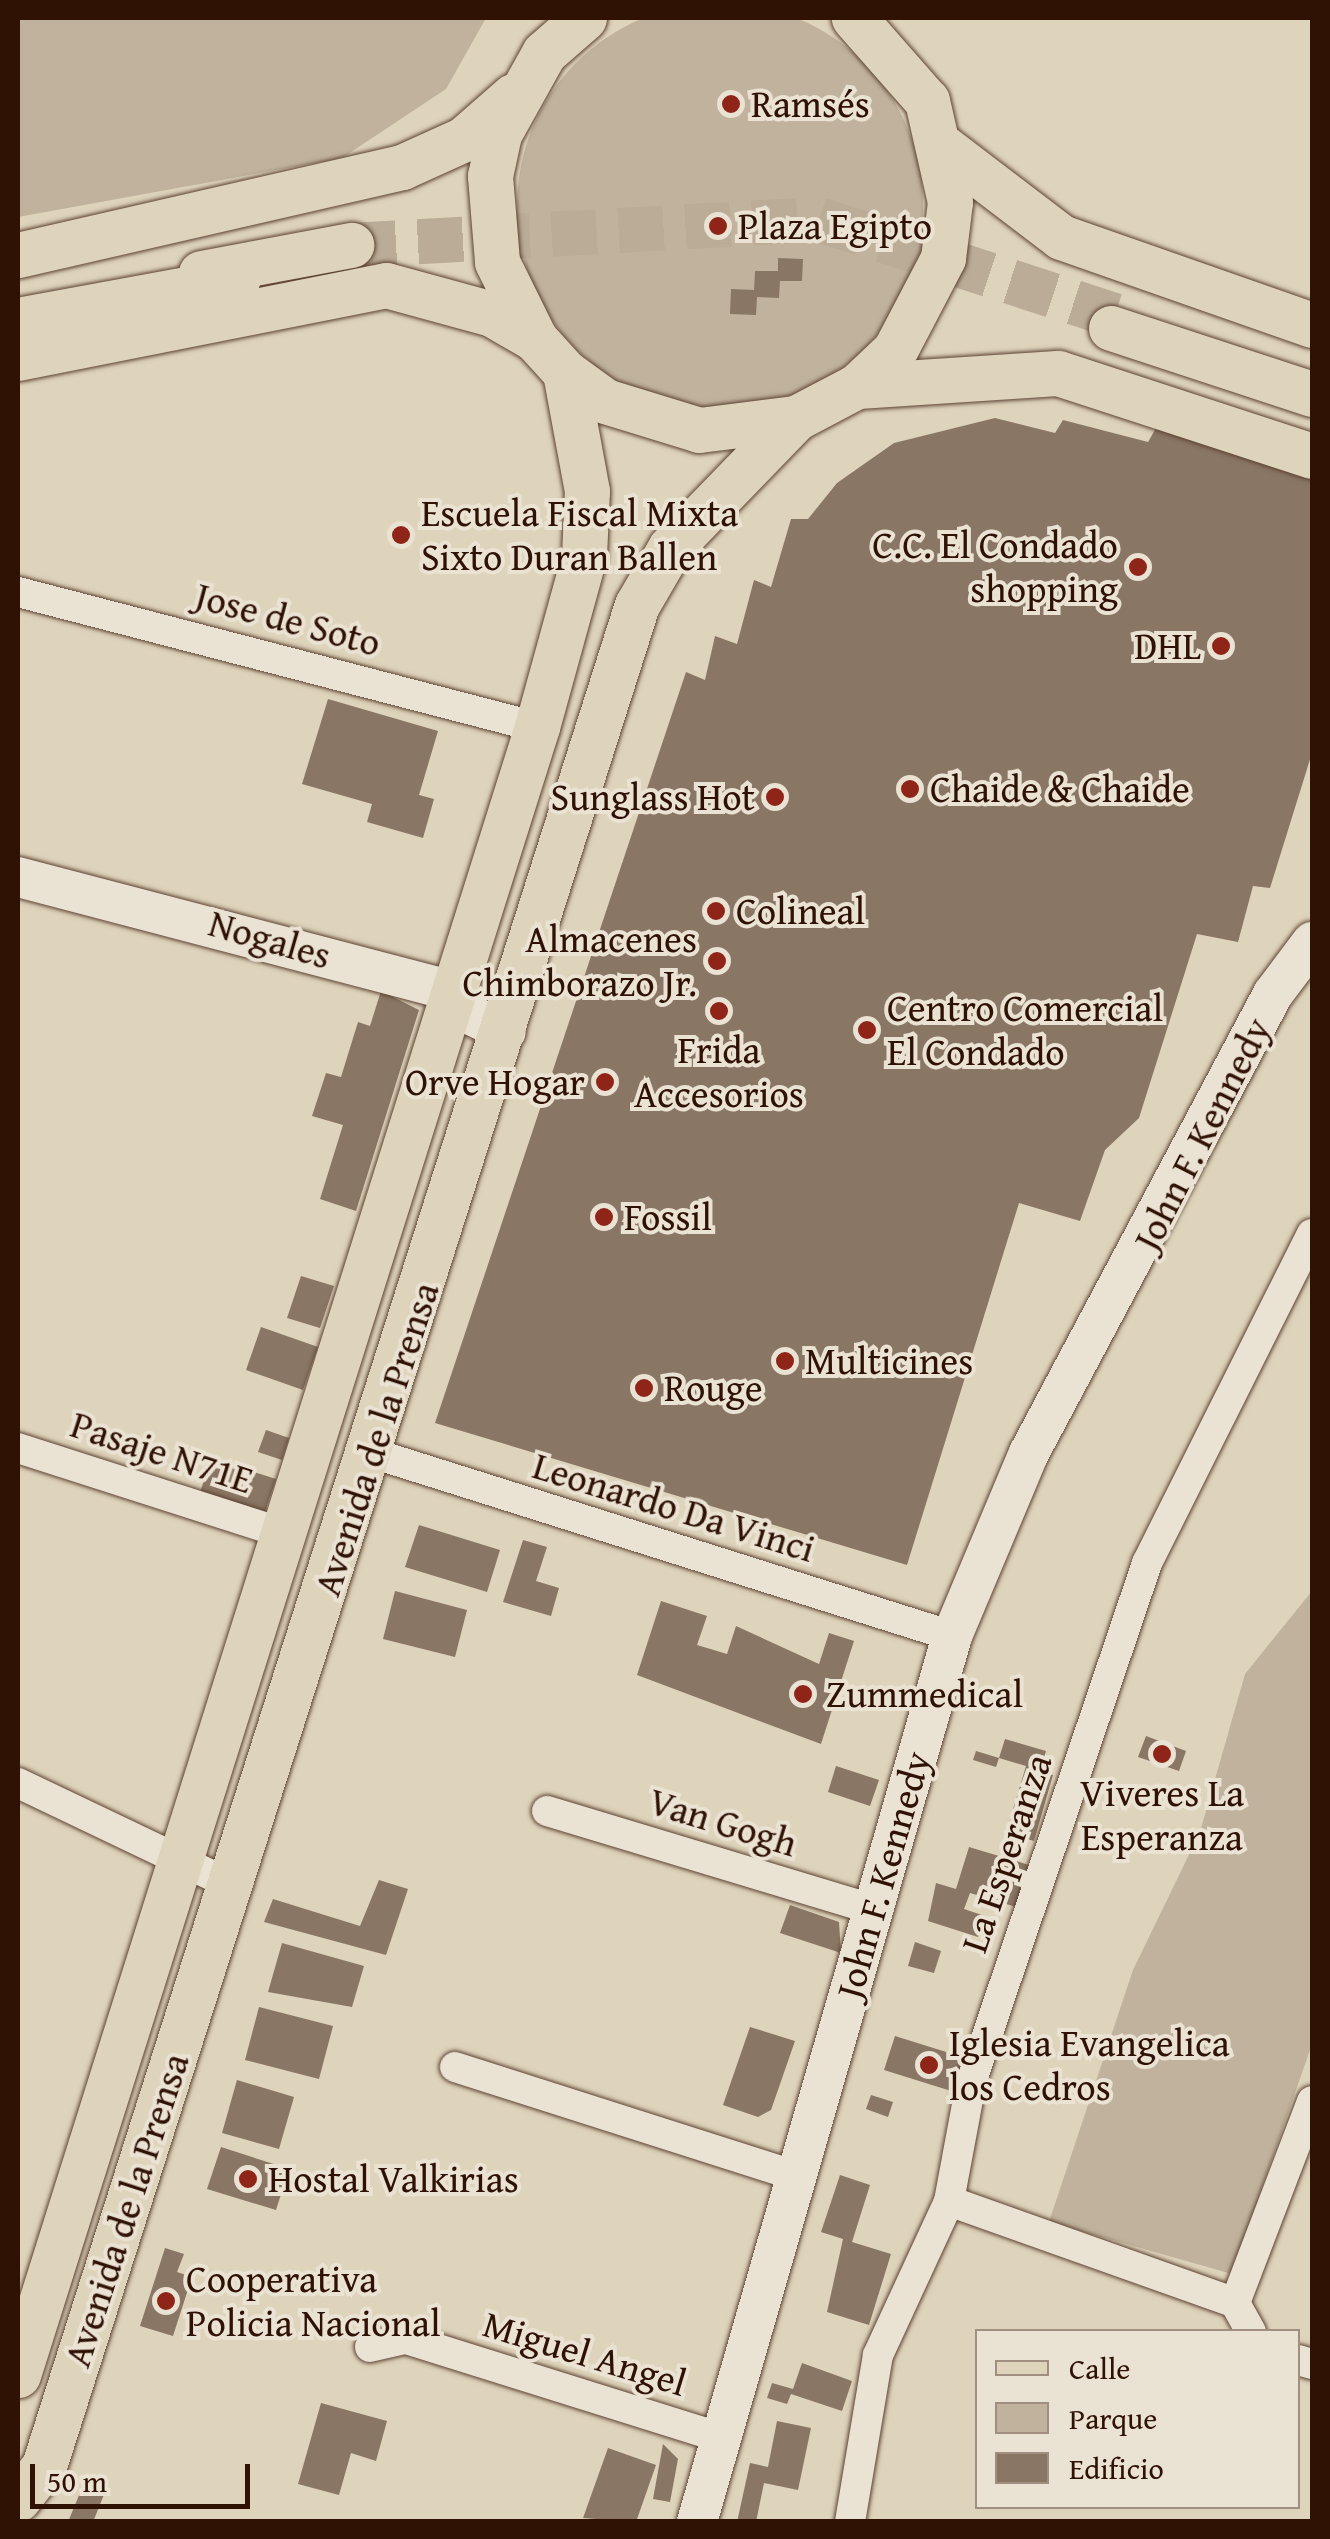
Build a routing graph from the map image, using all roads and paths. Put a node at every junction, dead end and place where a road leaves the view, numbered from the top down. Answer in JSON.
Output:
{"nodes":[{"id":1,"x":584,"y":18,"type":"edge"},
{"id":2,"x":854,"y":18,"type":"edge"},
{"id":3,"x":896,"y":39,"type":"edge"},
{"id":4,"x":516,"y":94,"type":"junction"},
{"id":5,"x":944,"y":148,"type":"junction"},
{"id":6,"x":18,"y":255,"type":"edge"},
{"id":7,"x":18,"y":307,"type":"edge"},
{"id":8,"x":18,"y":320,"type":"edge"},
{"id":9,"x":1312,"y":325,"type":"edge"},
{"id":10,"x":535,"y":339,"type":"junction"},
{"id":11,"x":18,"y":358,"type":"edge"},
{"id":12,"x":565,"y":372,"type":"junction"},
{"id":13,"x":1312,"y":378,"type":"edge"},
{"id":14,"x":856,"y":386,"type":"junction"},
{"id":15,"x":1312,"y":394,"type":"edge"},
{"id":16,"x":796,"y":418,"type":"junction"},
{"id":17,"x":1312,"y":456,"type":"edge"},
{"id":18,"x":18,"y":592,"type":"edge"},
{"id":19,"x":537,"y":728,"type":"junction"},
{"id":20,"x":18,"y":877,"type":"edge"},
{"id":21,"x":1312,"y":942,"type":"edge"},
{"id":22,"x":453,"y":991,"type":"junction"},
{"id":23,"x":506,"y":1032,"type":"junction"},
{"id":24,"x":1312,"y":1234,"type":"edge"},
{"id":25,"x":18,"y":1448,"type":"edge"},
{"id":26,"x":372,"y":1454,"type":"junction"},
{"id":27,"x":282,"y":1533,"type":"junction"},
{"id":28,"x":952,"y":1636,"type":"junction"},
{"id":29,"x":18,"y":1783,"type":"edge"},
{"id":30,"x":547,"y":1811,"type":"dead end"},
{"id":31,"x":178,"y":1853,"type":"junction"},
{"id":32,"x":230,"y":1884,"type":"junction"},
{"id":33,"x":875,"y":1910,"type":"junction"},
{"id":34,"x":455,"y":2067,"type":"dead end"},
{"id":35,"x":1312,"y":2101,"type":"edge"},
{"id":36,"x":793,"y":2174,"type":"junction"},
{"id":37,"x":950,"y":2201,"type":"junction"},
{"id":38,"x":1235,"y":2302,"type":"junction"},
{"id":39,"x":1249,"y":2329,"type":"edge"},
{"id":40,"x":370,"y":2347,"type":"dead end"},
{"id":41,"x":18,"y":2376,"type":"edge"},
{"id":42,"x":718,"y":2437,"type":"junction"},
{"id":43,"x":18,"y":2499,"type":"edge"},
{"id":44,"x":697,"y":2522,"type":"edge"},
{"id":45,"x":850,"y":2522,"type":"edge"}],
"edges":[{"from":1,"to":4,"type":"main road"},
{"from":2,"to":3,"type":"main road"},
{"from":3,"to":5,"type":"main road"},
{"from":4,"to":6,"type":"main road"},
{"from":4,"to":10,"type":"main road"},
{"from":5,"to":9,"type":"main road"},
{"from":5,"to":14,"type":"main road"},
{"from":7,"to":8,"type":"main road"},
{"from":10,"to":11,"type":"main road"},
{"from":10,"to":12,"type":"main road"},
{"from":12,"to":16,"type":"main road"},
{"from":12,"to":19,"type":"main road","name":"Avenida de la Prensa"},
{"from":13,"to":15,"type":"main road"},
{"from":14,"to":16,"type":"main road"},
{"from":14,"to":17,"type":"main road"},
{"from":16,"to":23,"type":"main road","name":"Avenida de la Prensa"},
{"from":18,"to":19,"type":"street","name":"Jose de Soto"},
{"from":19,"to":22,"type":"main road","name":"Avenida de la Prensa"},
{"from":20,"to":22,"type":"main road","name":"Nogales"},
{"from":21,"to":28,"type":"main road","name":"John F. Kennedy"},
{"from":22,"to":23,"type":"main road","name":"Nogales"},
{"from":22,"to":27,"type":"main road","name":"Avenida de la Prensa"},
{"from":23,"to":26,"type":"main road","name":"Avenida de la Prensa"},
{"from":24,"to":37,"type":"street","name":"La Esperanza"},
{"from":25,"to":27,"type":"street","name":"Pasaje N71E"},
{"from":26,"to":28,"type":"street","name":"Leonardo Da Vinci"},
{"from":26,"to":32,"type":"main road","name":"Avenida de la Prensa"},
{"from":27,"to":31,"type":"main road","name":"Avenida de la Prensa"},
{"from":28,"to":33,"type":"main road","name":"John F. Kennedy"},
{"from":29,"to":31,"type":"street"},
{"from":30,"to":33,"type":"street","name":"Van Gogh"},
{"from":31,"to":32,"type":"street"},
{"from":31,"to":41,"type":"main road","name":"Avenida de la Prensa"},
{"from":32,"to":43,"type":"main road","name":"Avenida de la Prensa"},
{"from":33,"to":36,"type":"main road","name":"John F. Kennedy"},
{"from":34,"to":36,"type":"street"},
{"from":35,"to":38,"type":"street"},
{"from":36,"to":42,"type":"main road","name":"John F. Kennedy"},
{"from":37,"to":38,"type":"street"},
{"from":37,"to":45,"type":"street","name":"La Esperanza"},
{"from":38,"to":39,"type":"street"},
{"from":40,"to":42,"type":"street","name":"Miguel Angel"},
{"from":42,"to":44,"type":"main road","name":"John F. Kennedy"}]}
